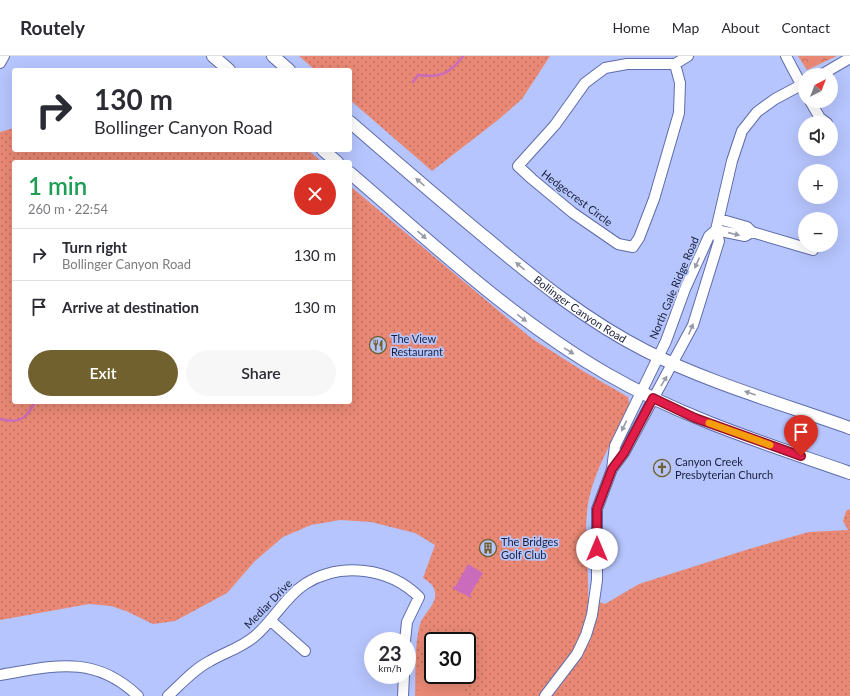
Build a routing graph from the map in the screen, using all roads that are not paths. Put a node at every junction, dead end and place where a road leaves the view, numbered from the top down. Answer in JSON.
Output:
{"nodes":[{"id":1,"x":4,"y":56,"type":"edge"},
{"id":2,"x":213,"y":56,"type":"edge"},
{"id":3,"x":273,"y":56,"type":"edge"},
{"id":4,"x":688,"y":56,"type":"edge"},
{"id":5,"x":786,"y":56,"type":"edge"},
{"id":6,"x":850,"y":58,"type":"edge"},
{"id":7,"x":0,"y":63,"type":"edge"},
{"id":8,"x":675,"y":64,"type":"junction"},
{"id":9,"x":228,"y":68,"type":"edge"},
{"id":10,"x":287,"y":68,"type":"edge"},
{"id":11,"x":833,"y":68,"type":"edge"},
{"id":12,"x":798,"y":77,"type":"edge"},
{"id":13,"x":798,"y":89,"type":"edge"},
{"id":14,"x":352,"y":124,"type":"edge"},
{"id":15,"x":325,"y":152,"type":"edge"},
{"id":16,"x":335,"y":160,"type":"edge"},
{"id":17,"x":352,"y":175,"type":"edge"},
{"id":18,"x":719,"y":219,"type":"junction"},
{"id":19,"x":716,"y":230,"type":"junction"},
{"id":20,"x":752,"y":232,"type":"junction"},
{"id":21,"x":798,"y":246,"type":"edge"},
{"id":22,"x":657,"y":357,"type":"junction"},
{"id":23,"x":674,"y":364,"type":"junction"},
{"id":24,"x":641,"y":392,"type":"junction"},
{"id":25,"x":653,"y":398,"type":"junction"},
{"id":26,"x":850,"y":428,"type":"edge"},
{"id":27,"x":612,"y":469,"type":"junction"},
{"id":28,"x":850,"y":473,"type":"edge"},
{"id":29,"x":271,"y":621,"type":"junction"},
{"id":30,"x":406,"y":632,"type":"edge"},
{"id":31,"x":305,"y":651,"type":"dead end"},
{"id":32,"x":0,"y":675,"type":"edge"},
{"id":33,"x":404,"y":684,"type":"edge"},
{"id":34,"x":138,"y":696,"type":"edge"},
{"id":35,"x":168,"y":696,"type":"edge"},
{"id":36,"x":403,"y":696,"type":"edge"},
{"id":37,"x":545,"y":696,"type":"edge"}],
"edges":[{"from":1,"to":7,"type":"street"},
{"from":2,"to":9,"type":"main road"},
{"from":3,"to":10,"type":"main road"},
{"from":4,"to":8,"type":"street"},
{"from":5,"to":12,"type":"street"},
{"from":6,"to":11,"type":"street"},
{"from":8,"to":8,"type":"street","name":"Hedgecrest Circle"},
{"from":13,"to":18,"type":"street","name":"North Gale Ridge Road"},
{"from":22,"to":14,"type":"main road","name":"Bollinger Canyon Road","one_way":true},
{"from":15,"to":16,"type":"main road"},
{"from":17,"to":24,"type":"main road","one_way":true},
{"from":18,"to":19,"type":"street","name":"North Gale Ridge Road"},
{"from":18,"to":20,"type":"street"},
{"from":19,"to":20,"type":"street","one_way":true},
{"from":19,"to":22,"type":"street","name":"North Gale Ridge Road","one_way":true},
{"from":23,"to":19,"type":"street","name":"North Gale Ridge Road","one_way":true},
{"from":20,"to":21,"type":"street"},
{"from":22,"to":23,"type":"main road","name":"Bollinger Canyon Road"},
{"from":22,"to":24,"type":"street","name":"North Gale Ridge Road"},
{"from":25,"to":23,"type":"street","name":"North Gale Ridge Road","one_way":true},
{"from":26,"to":23,"type":"main road","name":"Bollinger Canyon Road","one_way":true},
{"from":24,"to":25,"type":"main road"},
{"from":24,"to":27,"type":"street","name":"North Gale Ridge Road","one_way":true},
{"from":25,"to":27,"type":"street","name":"North Gale Ridge Road"},
{"from":25,"to":28,"type":"main road"},
{"from":27,"to":37,"type":"street"},
{"from":29,"to":30,"type":"street","name":"Mediar Drive"},
{"from":29,"to":31,"type":"street"},
{"from":29,"to":35,"type":"street","name":"Mediar Drive"},
{"from":32,"to":34,"type":"street"},
{"from":33,"to":36,"type":"street"}]}
